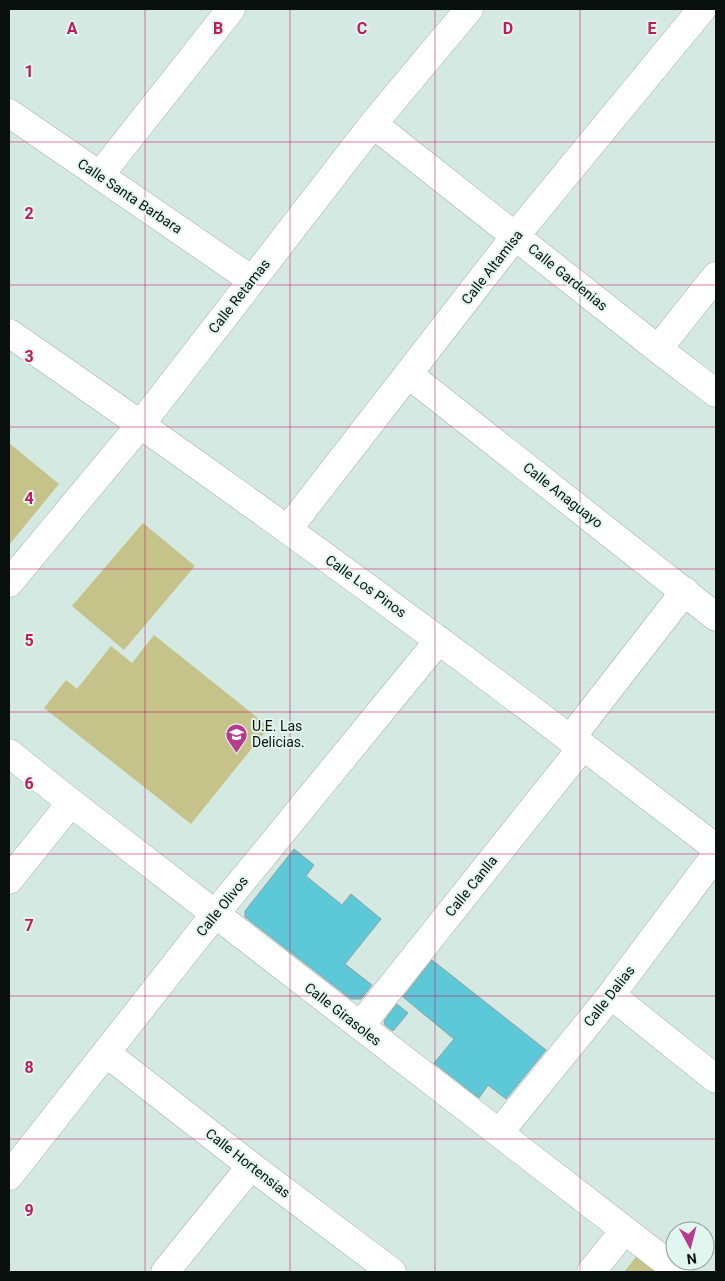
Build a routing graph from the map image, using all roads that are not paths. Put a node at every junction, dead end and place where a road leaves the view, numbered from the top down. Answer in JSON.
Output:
{"nodes":[{"id":1,"x":231,"y":9,"type":"edge"},
{"id":2,"x":469,"y":9,"type":"edge"},
{"id":3,"x":702,"y":9,"type":"edge"},
{"id":4,"x":9,"y":113,"type":"edge"},
{"id":5,"x":373,"y":124,"type":"junction"},
{"id":6,"x":100,"y":175,"type":"junction"},
{"id":7,"x":516,"y":235,"type":"junction"},
{"id":8,"x":716,"y":276,"type":"edge"},
{"id":9,"x":252,"y":280,"type":"junction"},
{"id":10,"x":9,"y":333,"type":"edge"},
{"id":11,"x":658,"y":349,"type":"junction"},
{"id":12,"x":408,"y":374,"type":"junction"},
{"id":13,"x":716,"y":393,"type":"edge"},
{"id":14,"x":141,"y":424,"type":"junction"},
{"id":15,"x":288,"y":529,"type":"junction"},
{"id":16,"x":9,"y":584,"type":"edge"},
{"id":17,"x":685,"y":591,"type":"junction"},
{"id":18,"x":716,"y":617,"type":"edge"},
{"id":19,"x":440,"y":640,"type":"junction"},
{"id":20,"x":576,"y":743,"type":"junction"},
{"id":21,"x":9,"y":753,"type":"edge"},
{"id":22,"x":69,"y":801,"type":"junction"},
{"id":23,"x":716,"y":848,"type":"edge"},
{"id":24,"x":716,"y":855,"type":"edge"},
{"id":25,"x":9,"y":880,"type":"edge"},
{"id":26,"x":215,"y":914,"type":"junction"},
{"id":27,"x":611,"y":995,"type":"junction"},
{"id":28,"x":360,"y":1026,"type":"junction"},
{"id":29,"x":106,"y":1053,"type":"junction"},
{"id":30,"x":716,"y":1079,"type":"edge"},
{"id":31,"x":499,"y":1134,"type":"junction"},
{"id":32,"x":251,"y":1166,"type":"junction"},
{"id":33,"x":9,"y":1176,"type":"edge"},
{"id":34,"x":624,"y":1231,"type":"junction"},
{"id":35,"x":165,"y":1272,"type":"edge"},
{"id":36,"x":390,"y":1272,"type":"edge"},
{"id":37,"x":591,"y":1272,"type":"edge"},
{"id":38,"x":679,"y":1272,"type":"edge"}],
"edges":[{"from":1,"to":6,"type":"street"},
{"from":2,"to":5,"type":"street","name":"Calle Retamas"},
{"from":3,"to":7,"type":"street","name":"Calle Altamisa"},
{"from":4,"to":6,"type":"street","name":"Calle Santa Barbara"},
{"from":5,"to":7,"type":"street","name":"Calle Gardenias"},
{"from":5,"to":9,"type":"street","name":"Calle Retamas"},
{"from":6,"to":9,"type":"street","name":"Calle Santa Barbara"},
{"from":7,"to":11,"type":"street","name":"Calle Gardenias"},
{"from":7,"to":12,"type":"street","name":"Calle Altamisa"},
{"from":8,"to":11,"type":"street"},
{"from":9,"to":14,"type":"street","name":"Calle Retamas"},
{"from":10,"to":14,"type":"street","name":"Calle Los Pinos"},
{"from":11,"to":13,"type":"street","name":"Calle Gardenias"},
{"from":12,"to":15,"type":"street","name":"Calle Altamisa"},
{"from":12,"to":17,"type":"street","name":"Calle Anaguayo"},
{"from":14,"to":15,"type":"street","name":"Calle Los Pinos"},
{"from":14,"to":16,"type":"street","name":"Calle Retamas"},
{"from":15,"to":19,"type":"street","name":"Calle Los Pinos"},
{"from":17,"to":18,"type":"street","name":"Calle Anaguayo"},
{"from":17,"to":20,"type":"street","name":"Calle Canlla"},
{"from":19,"to":20,"type":"street","name":"Calle Los Pinos"},
{"from":19,"to":26,"type":"street","name":"Calle Olivos"},
{"from":20,"to":23,"type":"street","name":"Calle Los Pinos"},
{"from":20,"to":28,"type":"street","name":"Calle Canlla"},
{"from":21,"to":22,"type":"street","name":"Calle Girasoles"},
{"from":22,"to":25,"type":"street"},
{"from":22,"to":26,"type":"street","name":"Calle Girasoles"},
{"from":24,"to":27,"type":"street","name":"Calle Dalias"},
{"from":26,"to":28,"type":"street","name":"Calle Girasoles"},
{"from":26,"to":29,"type":"street","name":"Calle Olivos"},
{"from":27,"to":30,"type":"street"},
{"from":27,"to":31,"type":"street","name":"Calle Dalias"},
{"from":28,"to":31,"type":"street","name":"Calle Girasoles"},
{"from":29,"to":32,"type":"street","name":"Calle Hortensias"},
{"from":29,"to":33,"type":"street","name":"Calle Olivos"},
{"from":31,"to":34,"type":"street","name":"Calle Girasoles"},
{"from":32,"to":35,"type":"street"},
{"from":32,"to":36,"type":"street","name":"Calle Hortensias"},
{"from":34,"to":37,"type":"street"},
{"from":34,"to":38,"type":"street","name":"Calle Girasoles"}]}
